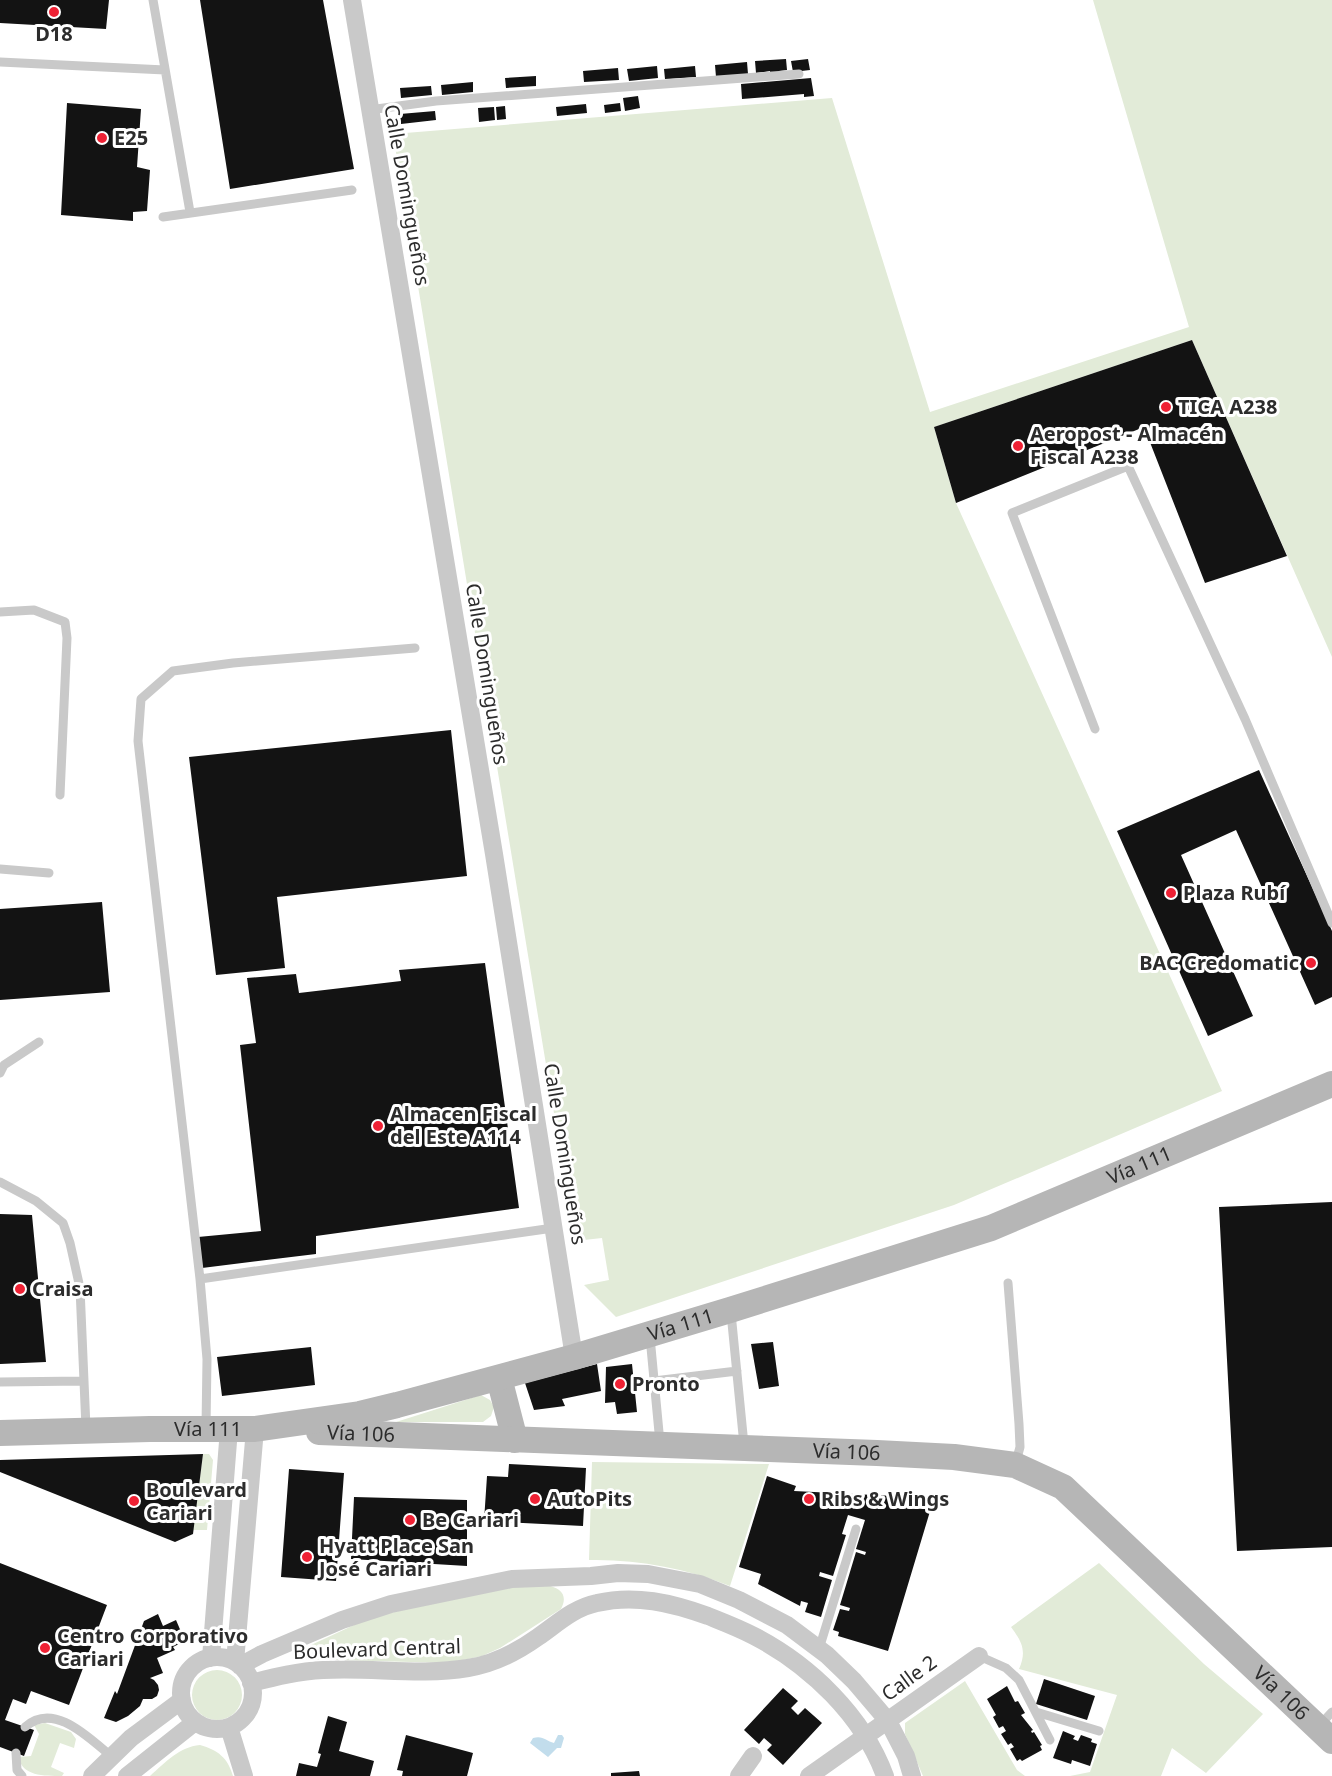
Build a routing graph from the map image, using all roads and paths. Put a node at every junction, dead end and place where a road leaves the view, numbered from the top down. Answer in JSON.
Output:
{"nodes":[{"id":1,"x":153,"y":0,"type":"edge"},
{"id":2,"x":352,"y":0,"type":"edge"},
{"id":3,"x":0,"y":62,"type":"edge"},
{"id":4,"x":165,"y":70,"type":"junction"},
{"id":5,"x":799,"y":74,"type":"dead end"},
{"id":6,"x":369,"y":110,"type":"junction"},
{"id":7,"x":352,"y":190,"type":"dead end"},
{"id":8,"x":190,"y":212,"type":"junction"},
{"id":9,"x":163,"y":217,"type":"dead end"},
{"id":10,"x":0,"y":612,"type":"edge"},
{"id":11,"x":415,"y":648,"type":"dead end"},
{"id":12,"x":1095,"y":729,"type":"dead end"},
{"id":13,"x":60,"y":795,"type":"dead end"},
{"id":14,"x":0,"y":869,"type":"edge"},
{"id":15,"x":49,"y":873,"type":"dead end"},
{"id":16,"x":1332,"y":923,"type":"edge"},
{"id":17,"x":39,"y":1042,"type":"dead end"},
{"id":18,"x":0,"y":1073,"type":"edge"},
{"id":19,"x":1332,"y":1084,"type":"edge"},
{"id":20,"x":0,"y":1182,"type":"edge"},
{"id":21,"x":553,"y":1228,"type":"junction"},
{"id":22,"x":200,"y":1280,"type":"junction"},
{"id":23,"x":1008,"y":1283,"type":"dead end"},
{"id":24,"x":730,"y":1310,"type":"junction"},
{"id":25,"x":650,"y":1334,"type":"junction"},
{"id":26,"x":574,"y":1357,"type":"junction"},
{"id":27,"x":736,"y":1371,"type":"junction"},
{"id":28,"x":499,"y":1378,"type":"junction"},
{"id":29,"x":83,"y":1381,"type":"junction"},
{"id":30,"x":654,"y":1381,"type":"junction"},
{"id":31,"x":0,"y":1382,"type":"edge"},
{"id":32,"x":217,"y":1429,"type":"junction"},
{"id":33,"x":255,"y":1430,"type":"junction"},
{"id":34,"x":86,"y":1431,"type":"junction"},
{"id":35,"x":0,"y":1433,"type":"edge"},
{"id":36,"x":515,"y":1440,"type":"junction"},
{"id":37,"x":660,"y":1445,"type":"junction"},
{"id":38,"x":745,"y":1448,"type":"junction"},
{"id":39,"x":1015,"y":1465,"type":"junction"},
{"id":40,"x":856,"y":1529,"type":"dead end"},
{"id":41,"x":591,"y":1576,"type":"junction"},
{"id":42,"x":596,"y":1603,"type":"junction"},
{"id":43,"x":819,"y":1649,"type":"junction"},
{"id":44,"x":979,"y":1656,"type":"joint"},
{"id":45,"x":211,"y":1658,"type":"junction"},
{"id":46,"x":238,"y":1664,"type":"junction"},
{"id":47,"x":251,"y":1683,"type":"junction"},
{"id":48,"x":182,"y":1700,"type":"junction"},
{"id":49,"x":1036,"y":1712,"type":"junction"},
{"id":50,"x":888,"y":1721,"type":"junction"},
{"id":51,"x":195,"y":1722,"type":"junction"},
{"id":52,"x":25,"y":1727,"type":"dead end"},
{"id":53,"x":229,"y":1727,"type":"junction"},
{"id":54,"x":1329,"y":1730,"type":"edge"},
{"id":55,"x":1099,"y":1731,"type":"dead end"},
{"id":56,"x":865,"y":1737,"type":"junction"},
{"id":57,"x":1050,"y":1740,"type":"dead end"},
{"id":58,"x":16,"y":1753,"type":"dead end"},
{"id":59,"x":111,"y":1756,"type":"junction"},
{"id":60,"x":753,"y":1756,"type":"dead end"},
{"id":61,"x":21,"y":1776,"type":"edge"},
{"id":62,"x":92,"y":1776,"type":"edge"},
{"id":63,"x":127,"y":1776,"type":"edge"},
{"id":64,"x":244,"y":1776,"type":"edge"},
{"id":65,"x":739,"y":1776,"type":"edge"},
{"id":66,"x":809,"y":1776,"type":"edge"},
{"id":67,"x":885,"y":1776,"type":"edge"},
{"id":68,"x":912,"y":1776,"type":"edge"}],
"edges":[{"from":1,"to":4,"type":"lane"},
{"from":2,"to":6,"type":"street","name":"Calle Domingueños"},
{"from":3,"to":4,"type":"lane"},
{"from":4,"to":8,"type":"lane"},
{"from":5,"to":6,"type":"lane"},
{"from":6,"to":21,"type":"street","name":"Calle Domingueños"},
{"from":7,"to":8,"type":"lane"},
{"from":8,"to":9,"type":"lane"},
{"from":10,"to":13,"type":"lane"},
{"from":11,"to":22,"type":"lane"},
{"from":12,"to":16,"type":"lane"},
{"from":14,"to":15,"type":"lane"},
{"from":17,"to":18,"type":"lane"},
{"from":19,"to":24,"type":"main road","name":"Vía 111"},
{"from":20,"to":29,"type":"lane"},
{"from":21,"to":22,"type":"lane"},
{"from":21,"to":26,"type":"street","name":"Calle Domingueños"},
{"from":22,"to":32,"type":"lane"},
{"from":23,"to":39,"type":"lane"},
{"from":24,"to":25,"type":"main road","name":"Vía 111"},
{"from":24,"to":27,"type":"lane"},
{"from":25,"to":26,"type":"main road","name":"Vía 111"},
{"from":25,"to":30,"type":"lane"},
{"from":26,"to":28,"type":"main road","name":"Vía 111"},
{"from":27,"to":30,"type":"lane"},
{"from":27,"to":38,"type":"lane"},
{"from":28,"to":33,"type":"main road","name":"Vía 111"},
{"from":28,"to":36,"type":"main road"},
{"from":29,"to":31,"type":"lane"},
{"from":29,"to":34,"type":"lane"},
{"from":30,"to":37,"type":"lane"},
{"from":32,"to":33,"type":"main road","name":"Vía 111"},
{"from":32,"to":34,"type":"main road","name":"Vía 111"},
{"from":32,"to":45,"type":"street"},
{"from":33,"to":36,"type":"main road","name":"Vía 106"},
{"from":33,"to":46,"type":"street"},
{"from":34,"to":35,"type":"main road","name":"Vía 111"},
{"from":36,"to":37,"type":"main road","name":"Vía 106"},
{"from":37,"to":38,"type":"main road","name":"Vía 106"},
{"from":38,"to":39,"type":"main road","name":"Vía 106"},
{"from":39,"to":54,"type":"main road","name":"Vía 106"},
{"from":40,"to":43,"type":"lane"},
{"from":41,"to":42,"type":"street"},
{"from":41,"to":43,"type":"street","name":"Boulevard Central"},
{"from":41,"to":46,"type":"street","name":"Boulevard Central"},
{"from":42,"to":47,"type":"street","name":"Boulevard Central"},
{"from":42,"to":56,"type":"street","name":"Boulevard Central"},
{"from":43,"to":50,"type":"street","name":"Boulevard Central"},
{"from":44,"to":49,"type":"lane"},
{"from":44,"to":50,"type":"street","name":"Calle 2"},
{"from":45,"to":46,"type":"street"},
{"from":45,"to":48,"type":"street"},
{"from":46,"to":47,"type":"street"},
{"from":47,"to":53,"type":"street"},
{"from":48,"to":51,"type":"street"},
{"from":48,"to":59,"type":"street"},
{"from":49,"to":55,"type":"lane"},
{"from":49,"to":57,"type":"lane"},
{"from":50,"to":56,"type":"street","name":"Calle 2"},
{"from":50,"to":68,"type":"street","name":"Boulevard Central"},
{"from":51,"to":53,"type":"street"},
{"from":51,"to":63,"type":"street"},
{"from":52,"to":59,"type":"lane"},
{"from":53,"to":64,"type":"street"},
{"from":56,"to":66,"type":"street","name":"Calle 2"},
{"from":56,"to":67,"type":"street","name":"Boulevard Central"},
{"from":58,"to":61,"type":"lane"},
{"from":59,"to":62,"type":"street"},
{"from":60,"to":65,"type":"street"}]}
